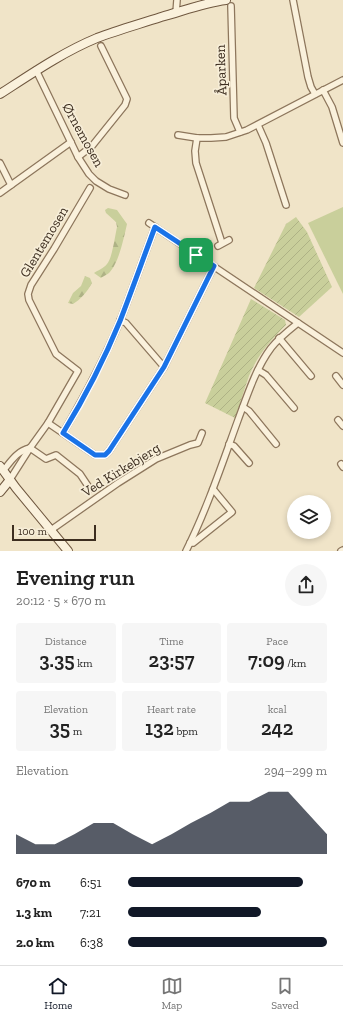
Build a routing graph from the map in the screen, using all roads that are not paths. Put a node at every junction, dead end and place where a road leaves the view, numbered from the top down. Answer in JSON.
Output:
{"nodes":[{"id":1,"x":177,"y":0,"type":"edge"},
{"id":2,"x":293,"y":0,"type":"edge"},
{"id":3,"x":228,"y":3,"type":"edge"},
{"id":4,"x":178,"y":12,"type":"junction"},
{"id":5,"x":101,"y":46,"type":"dead end"},
{"id":6,"x":36,"y":70,"type":"junction"},
{"id":7,"x":343,"y":80,"type":"edge"},
{"id":8,"x":323,"y":90,"type":"junction"},
{"id":9,"x":0,"y":94,"type":"edge"},
{"id":10,"x":315,"y":94,"type":"junction"},
{"id":11,"x":258,"y":125,"type":"junction"},
{"id":12,"x":240,"y":132,"type":"junction"},
{"id":13,"x":178,"y":135,"type":"dead end"},
{"id":14,"x":197,"y":138,"type":"junction"},
{"id":15,"x":71,"y":142,"type":"junction"},
{"id":16,"x":343,"y":143,"type":"edge"},
{"id":17,"x":78,"y":157,"type":"junction"},
{"id":18,"x":0,"y":162,"type":"edge"},
{"id":19,"x":11,"y":185,"type":"junction"},
{"id":20,"x":90,"y":188,"type":"dead end"},
{"id":21,"x":0,"y":193,"type":"edge"},
{"id":22,"x":125,"y":195,"type":"dead end"},
{"id":23,"x":286,"y":205,"type":"dead end"},
{"id":24,"x":149,"y":223,"type":"dead end"},
{"id":25,"x":155,"y":227,"type":"junction"},
{"id":26,"x":229,"y":240,"type":"dead end"},
{"id":27,"x":214,"y":266,"type":"junction"},
{"id":28,"x":120,"y":320,"type":"junction"},
{"id":29,"x":298,"y":323,"type":"junction"},
{"id":30,"x":279,"y":338,"type":"junction"},
{"id":31,"x":343,"y":353,"type":"edge"},
{"id":32,"x":164,"y":367,"type":"junction"},
{"id":33,"x":258,"y":370,"type":"junction"},
{"id":34,"x":311,"y":376,"type":"dead end"},
{"id":35,"x":336,"y":376,"type":"dead end"},
{"id":36,"x":343,"y":385,"type":"edge"},
{"id":37,"x":243,"y":407,"type":"junction"},
{"id":38,"x":294,"y":408,"type":"dead end"},
{"id":39,"x":338,"y":420,"type":"dead end"},
{"id":40,"x":48,"y":423,"type":"junction"},
{"id":41,"x":343,"y":426,"type":"edge"},
{"id":42,"x":63,"y":433,"type":"junction"},
{"id":43,"x":202,"y":433,"type":"dead end"},
{"id":44,"x":229,"y":444,"type":"junction"},
{"id":45,"x":276,"y":444,"type":"dead end"},
{"id":46,"x":30,"y":448,"type":"junction"},
{"id":47,"x":250,"y":463,"type":"dead end"},
{"id":48,"x":1,"y":470,"type":"edge"},
{"id":49,"x":9,"y":481,"type":"junction"},
{"id":50,"x":90,"y":489,"type":"dead end"},
{"id":51,"x":213,"y":489,"type":"junction"},
{"id":52,"x":0,"y":492,"type":"edge"},
{"id":53,"x":51,"y":530,"type":"junction"},
{"id":54,"x":190,"y":543,"type":"junction"},
{"id":55,"x":68,"y":551,"type":"edge"},
{"id":56,"x":186,"y":551,"type":"edge"}],
"edges":[{"from":1,"to":4,"type":"street"},
{"from":2,"to":10,"type":"street"},
{"from":3,"to":4,"type":"street"},
{"from":3,"to":12,"type":"street","name":"Åparken"},
{"from":4,"to":6,"type":"street"},
{"from":5,"to":17,"type":"street"},
{"from":6,"to":9,"type":"street"},
{"from":6,"to":15,"type":"street","name":"Ørnemosen"},
{"from":7,"to":8,"type":"street"},
{"from":8,"to":10,"type":"street"},
{"from":8,"to":16,"type":"street"},
{"from":10,"to":11,"type":"street"},
{"from":11,"to":12,"type":"street"},
{"from":11,"to":23,"type":"street"},
{"from":12,"to":14,"type":"street"},
{"from":13,"to":14,"type":"street"},
{"from":14,"to":26,"type":"street"},
{"from":15,"to":17,"type":"street","name":"Ørnemosen"},
{"from":15,"to":19,"type":"street"},
{"from":17,"to":22,"type":"street","name":"Ørnemosen"},
{"from":18,"to":19,"type":"street"},
{"from":19,"to":21,"type":"street"},
{"from":20,"to":40,"type":"street","name":"Glentemosen"},
{"from":24,"to":25,"type":"street"},
{"from":25,"to":27,"type":"street"},
{"from":25,"to":28,"type":"street"},
{"from":27,"to":29,"type":"street"},
{"from":27,"to":32,"type":"street"},
{"from":28,"to":32,"type":"street"},
{"from":28,"to":42,"type":"street"},
{"from":29,"to":30,"type":"street"},
{"from":29,"to":31,"type":"street"},
{"from":30,"to":33,"type":"street"},
{"from":30,"to":34,"type":"street"},
{"from":32,"to":42,"type":"street"},
{"from":33,"to":37,"type":"street"},
{"from":33,"to":38,"type":"street"},
{"from":35,"to":36,"type":"street"},
{"from":37,"to":44,"type":"street"},
{"from":37,"to":45,"type":"street"},
{"from":39,"to":41,"type":"street"},
{"from":40,"to":42,"type":"street"},
{"from":40,"to":46,"type":"street","name":"Glentemosen"},
{"from":43,"to":53,"type":"street","name":"Ved Kirkebjerg"},
{"from":44,"to":47,"type":"street"},
{"from":44,"to":51,"type":"street"},
{"from":46,"to":48,"type":"street","name":"Glentemosen"},
{"from":46,"to":49,"type":"street","name":"Glentemosen"},
{"from":46,"to":50,"type":"street"},
{"from":48,"to":49,"type":"street"},
{"from":49,"to":52,"type":"street"},
{"from":49,"to":53,"type":"street"},
{"from":51,"to":54,"type":"street"},
{"from":51,"to":54,"type":"street"},
{"from":53,"to":55,"type":"street"},
{"from":54,"to":56,"type":"street"}]}
